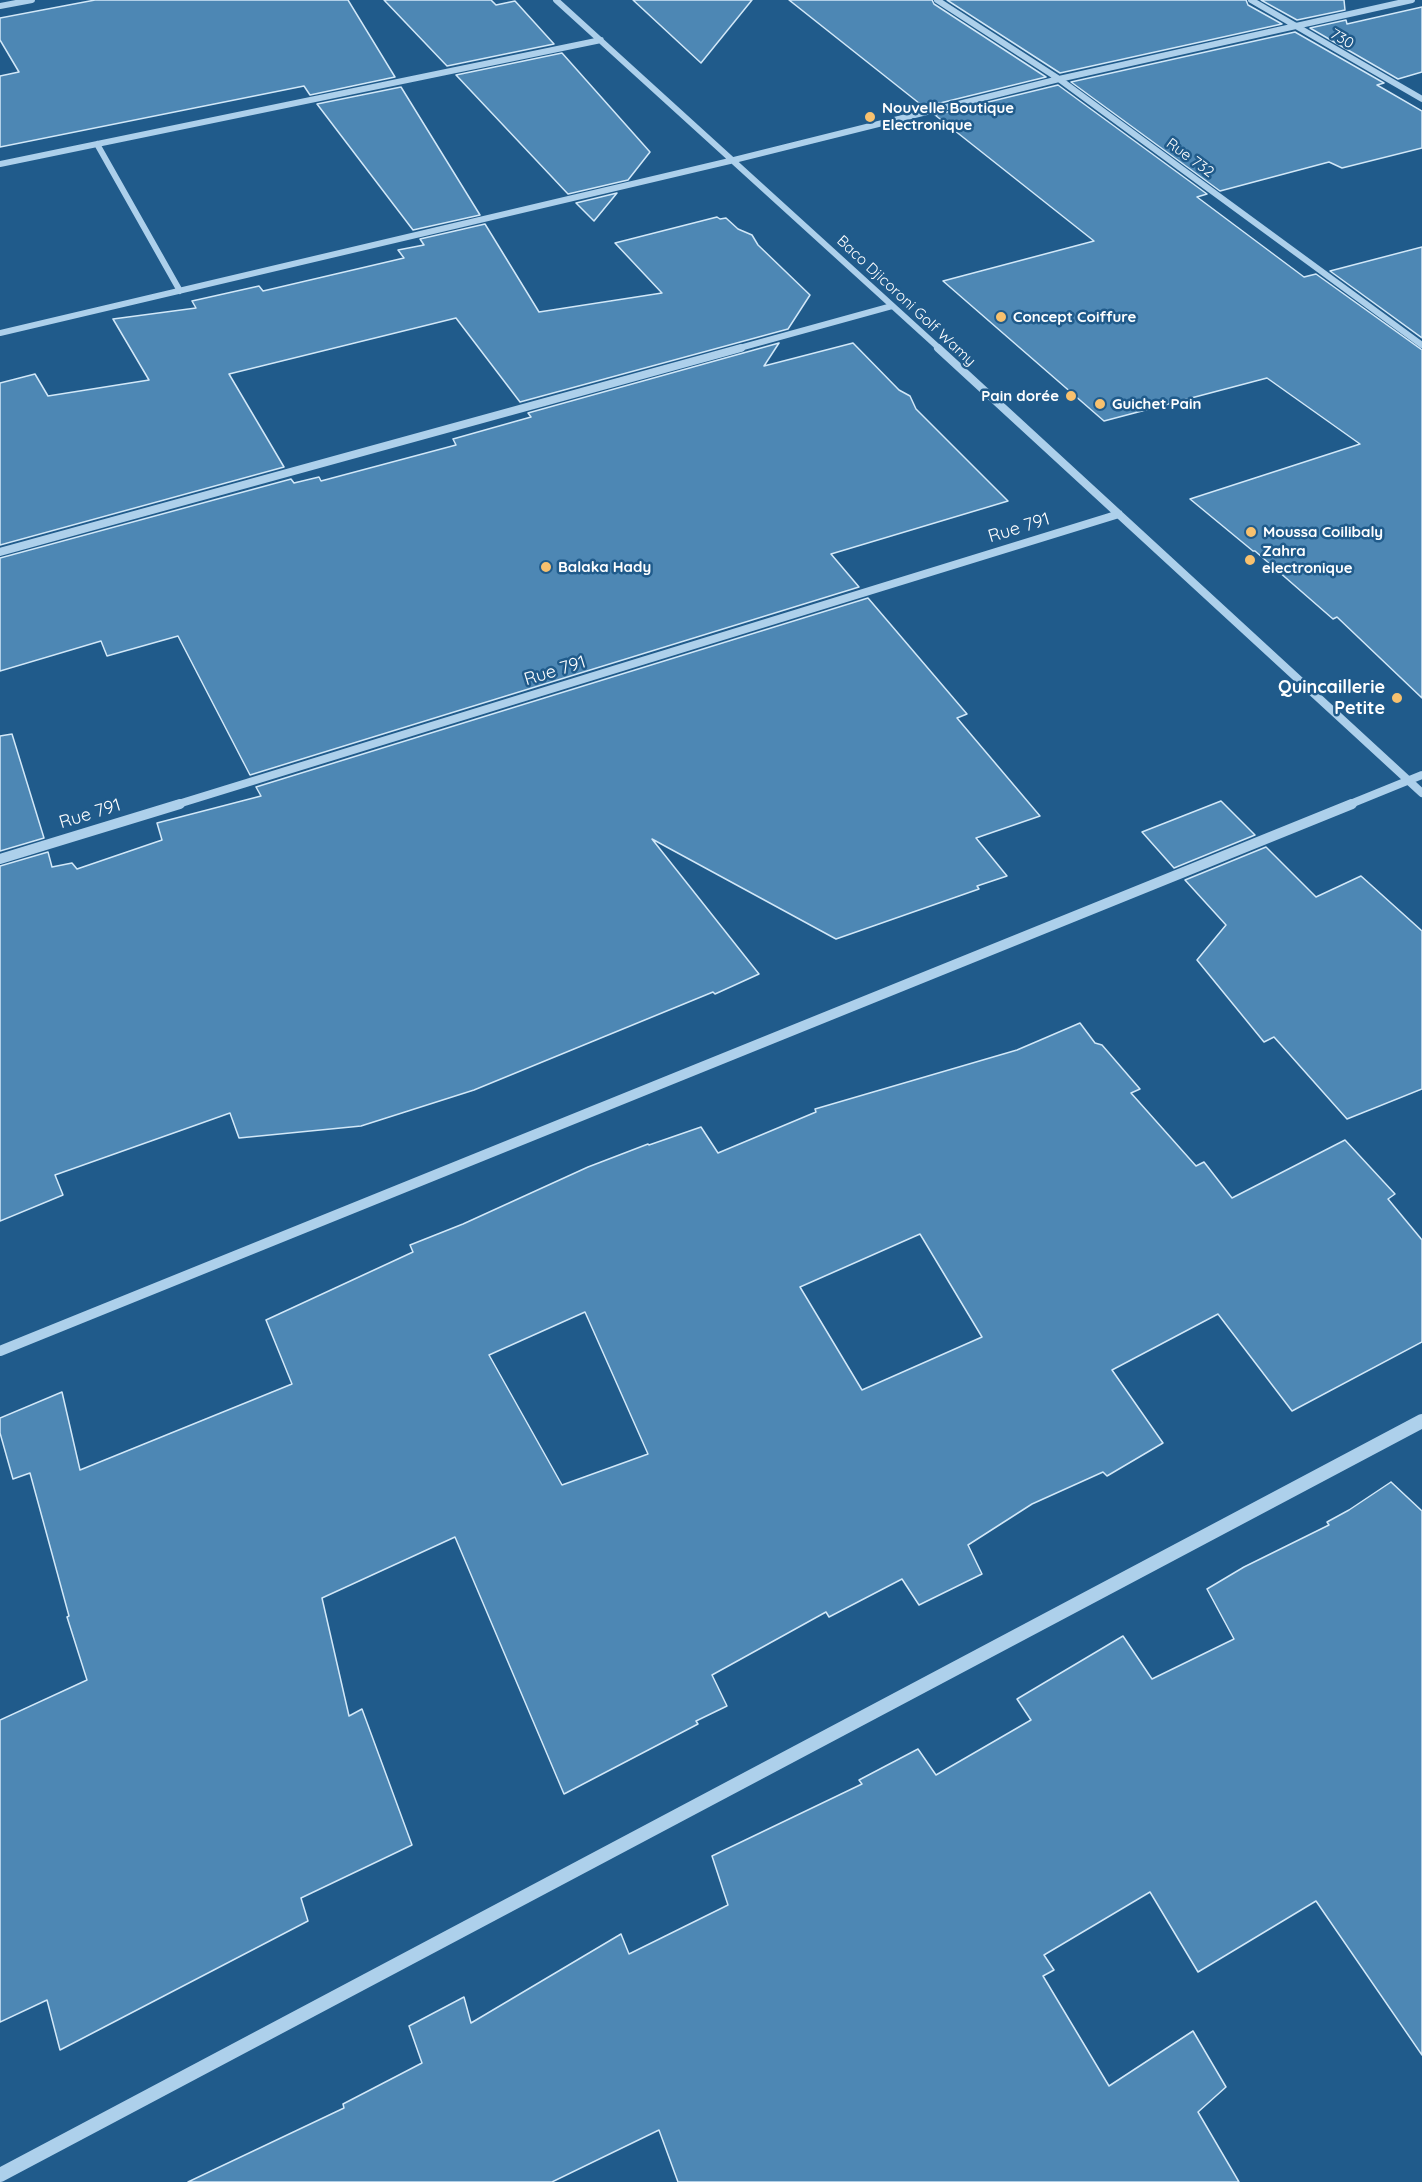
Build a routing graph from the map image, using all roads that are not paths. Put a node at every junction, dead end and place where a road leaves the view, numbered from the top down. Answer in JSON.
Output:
{"nodes":[{"id":1,"x":32,"y":0,"type":"edge"},
{"id":2,"x":556,"y":0,"type":"edge"},
{"id":3,"x":937,"y":0,"type":"edge"},
{"id":4,"x":1251,"y":0,"type":"edge"},
{"id":5,"x":1412,"y":0,"type":"edge"},
{"id":6,"x":0,"y":6,"type":"edge"},
{"id":7,"x":1297,"y":27,"type":"junction"},
{"id":8,"x":601,"y":40,"type":"junction"},
{"id":9,"x":1059,"y":79,"type":"junction"},
{"id":10,"x":1422,"y":99,"type":"edge"},
{"id":11,"x":97,"y":144,"type":"junction"},
{"id":12,"x":734,"y":160,"type":"junction"},
{"id":13,"x":0,"y":164,"type":"edge"},
{"id":14,"x":180,"y":291,"type":"junction"},
{"id":15,"x":892,"y":306,"type":"junction"},
{"id":16,"x":0,"y":333,"type":"edge"},
{"id":17,"x":1422,"y":345,"type":"edge"},
{"id":18,"x":1119,"y":514,"type":"junction"},
{"id":19,"x":0,"y":552,"type":"edge"},
{"id":20,"x":1422,"y":776,"type":"edge"},
{"id":21,"x":1408,"y":781,"type":"junction"},
{"id":22,"x":1422,"y":794,"type":"edge"},
{"id":23,"x":0,"y":859,"type":"edge"},
{"id":24,"x":0,"y":1351,"type":"edge"},
{"id":25,"x":1422,"y":1421,"type":"edge"},
{"id":26,"x":0,"y":2175,"type":"edge"}],
"edges":[{"from":1,"to":6,"type":"street"},
{"from":2,"to":8,"type":"street","name":"Baco Djicoroni Golf Wamy"},
{"from":3,"to":9,"type":"street","name":"Rue 732"},
{"from":4,"to":7,"type":"street","name":"730"},
{"from":5,"to":7,"type":"street"},
{"from":7,"to":9,"type":"street"},
{"from":7,"to":10,"type":"street","name":"730"},
{"from":8,"to":11,"type":"street"},
{"from":8,"to":12,"type":"street","name":"Baco Djicoroni Golf Wamy"},
{"from":9,"to":12,"type":"street"},
{"from":9,"to":17,"type":"street","name":"Rue 732"},
{"from":11,"to":13,"type":"street"},
{"from":11,"to":14,"type":"street"},
{"from":12,"to":14,"type":"street"},
{"from":12,"to":15,"type":"street","name":"Baco Djicoroni Golf Wamy"},
{"from":14,"to":16,"type":"street"},
{"from":15,"to":18,"type":"street","name":"Baco Djicoroni Golf Wamy"},
{"from":15,"to":19,"type":"street"},
{"from":18,"to":21,"type":"street","name":"Baco Djicoroni Golf Wamy"},
{"from":18,"to":23,"type":"street","name":"Rue 791"},
{"from":20,"to":21,"type":"street"},
{"from":21,"to":22,"type":"street","name":"Baco Djicoroni Golf Wamy"},
{"from":21,"to":24,"type":"street"},
{"from":25,"to":26,"type":"street"}]}
